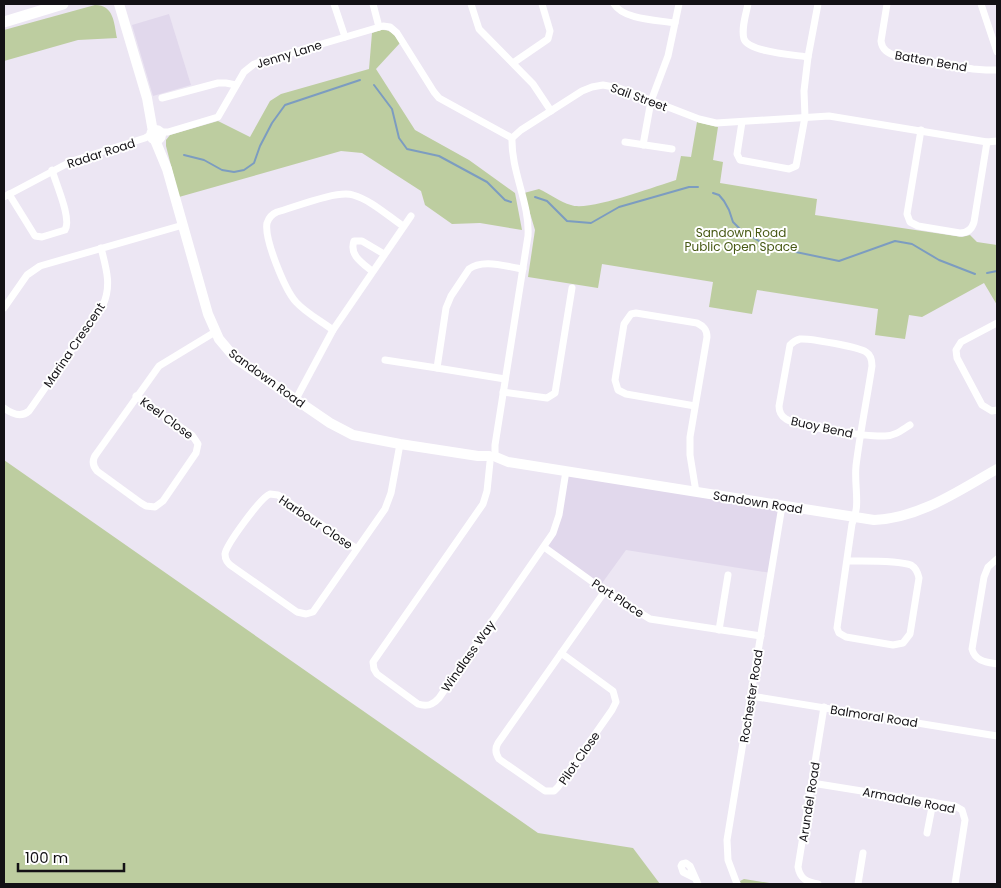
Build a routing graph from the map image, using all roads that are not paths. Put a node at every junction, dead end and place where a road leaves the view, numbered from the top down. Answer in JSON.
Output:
{"nodes":[{"id":1,"x":63,"y":4,"type":"edge"},
{"id":2,"x":119,"y":4,"type":"edge"},
{"id":3,"x":334,"y":4,"type":"edge"},
{"id":4,"x":372,"y":4,"type":"edge"},
{"id":5,"x":471,"y":4,"type":"edge"},
{"id":6,"x":542,"y":4,"type":"edge"},
{"id":7,"x":614,"y":4,"type":"edge"},
{"id":8,"x":679,"y":4,"type":"edge"},
{"id":9,"x":748,"y":4,"type":"edge"},
{"id":10,"x":818,"y":4,"type":"edge"},
{"id":11,"x":887,"y":4,"type":"edge"},
{"id":12,"x":981,"y":4,"type":"edge"},
{"id":13,"x":7,"y":20,"type":"edge"},
{"id":14,"x":675,"y":23,"type":"junction"},
{"id":15,"x":379,"y":27,"type":"junction"},
{"id":16,"x":345,"y":37,"type":"junction"},
{"id":17,"x":997,"y":52,"type":"edge"},
{"id":18,"x":808,"y":57,"type":"junction"},
{"id":19,"x":513,"y":63,"type":"junction"},
{"id":20,"x":997,"y":70,"type":"edge"},
{"id":21,"x":236,"y":85,"type":"junction"},
{"id":22,"x":162,"y":98,"type":"dead end"},
{"id":23,"x":651,"y":101,"type":"junction"},
{"id":24,"x":551,"y":111,"type":"junction"},
{"id":25,"x":805,"y":117,"type":"junction"},
{"id":26,"x":742,"y":122,"type":"junction"},
{"id":27,"x":921,"y":130,"type":"junction"},
{"id":28,"x":156,"y":135,"type":"junction"},
{"id":29,"x":512,"y":138,"type":"junction"},
{"id":30,"x":997,"y":141,"type":"edge"},
{"id":31,"x":625,"y":142,"type":"dead end"},
{"id":32,"x":987,"y":142,"type":"junction"},
{"id":33,"x":644,"y":145,"type":"junction"},
{"id":34,"x":672,"y":149,"type":"dead end"},
{"id":35,"x":52,"y":170,"type":"junction"},
{"id":36,"x":6,"y":196,"type":"edge"},
{"id":37,"x":411,"y":216,"type":"dead end"},
{"id":38,"x":183,"y":225,"type":"junction"},
{"id":39,"x":403,"y":226,"type":"junction"},
{"id":40,"x":101,"y":248,"type":"junction"},
{"id":41,"x":384,"y":254,"type":"junction"},
{"id":42,"x":523,"y":269,"type":"junction"},
{"id":43,"x":372,"y":271,"type":"junction"},
{"id":44,"x":572,"y":288,"type":"dead end"},
{"id":45,"x":4,"y":308,"type":"edge"},
{"id":46,"x":997,"y":323,"type":"edge"},
{"id":47,"x":333,"y":330,"type":"junction"},
{"id":48,"x":215,"y":332,"type":"junction"},
{"id":49,"x":385,"y":360,"type":"dead end"},
{"id":50,"x":437,"y":368,"type":"junction"},
{"id":51,"x":505,"y":380,"type":"junction"},
{"id":52,"x":503,"y":392,"type":"junction"},
{"id":53,"x":136,"y":396,"type":"junction"},
{"id":54,"x":296,"y":399,"type":"junction"},
{"id":55,"x":696,"y":406,"type":"junction"},
{"id":56,"x":4,"y":408,"type":"edge"},
{"id":57,"x":997,"y":410,"type":"edge"},
{"id":58,"x":910,"y":425,"type":"dead end"},
{"id":59,"x":861,"y":435,"type":"junction"},
{"id":60,"x":400,"y":444,"type":"junction"},
{"id":61,"x":493,"y":457,"type":"junction"},
{"id":62,"x":997,"y":469,"type":"edge"},
{"id":63,"x":566,"y":471,"type":"junction"},
{"id":64,"x":696,"y":492,"type":"junction"},
{"id":65,"x":782,"y":506,"type":"junction"},
{"id":66,"x":855,"y":518,"type":"junction"},
{"id":67,"x":544,"y":547,"type":"junction"},
{"id":68,"x":357,"y":549,"type":"junction"},
{"id":69,"x":997,"y":559,"type":"edge"},
{"id":70,"x":847,"y":561,"type":"junction"},
{"id":71,"x":728,"y":575,"type":"dead end"},
{"id":72,"x":605,"y":590,"type":"junction"},
{"id":73,"x":719,"y":630,"type":"junction"},
{"id":74,"x":761,"y":636,"type":"junction"},
{"id":75,"x":561,"y":653,"type":"junction"},
{"id":76,"x":997,"y":664,"type":"edge"},
{"id":77,"x":751,"y":696,"type":"junction"},
{"id":78,"x":824,"y":708,"type":"junction"},
{"id":79,"x":997,"y":736,"type":"edge"},
{"id":80,"x":812,"y":783,"type":"junction"},
{"id":81,"x":933,"y":802,"type":"junction"},
{"id":82,"x":928,"y":832,"type":"dead end"},
{"id":83,"x":863,"y":853,"type":"dead end"},
{"id":84,"x":737,"y":884,"type":"edge"},
{"id":85,"x":818,"y":884,"type":"edge"},
{"id":86,"x":858,"y":884,"type":"edge"},
{"id":87,"x":955,"y":884,"type":"edge"}],
"edges":[{"from":1,"to":13,"type":"main road"},
{"from":2,"to":28,"type":"street","name":"Sandown Road"},
{"from":3,"to":16,"type":"street"},
{"from":4,"to":15,"type":"street"},
{"from":5,"to":19,"type":"street"},
{"from":6,"to":19,"type":"street"},
{"from":7,"to":14,"type":"street"},
{"from":8,"to":14,"type":"street"},
{"from":9,"to":18,"type":"street"},
{"from":10,"to":18,"type":"street"},
{"from":11,"to":20,"type":"street","name":"Batten Bend"},
{"from":12,"to":17,"type":"street"},
{"from":14,"to":23,"type":"street"},
{"from":15,"to":16,"type":"street","name":"Jenny Lane"},
{"from":15,"to":29,"type":"street"},
{"from":16,"to":21,"type":"street","name":"Jenny Lane"},
{"from":18,"to":25,"type":"street"},
{"from":19,"to":24,"type":"street"},
{"from":21,"to":22,"type":"street"},
{"from":21,"to":28,"type":"street","name":"Jenny Lane"},
{"from":23,"to":24,"type":"street","name":"Sail Street"},
{"from":23,"to":26,"type":"street","name":"Sail Street"},
{"from":23,"to":33,"type":"street"},
{"from":24,"to":29,"type":"street","name":"Sail Street"},
{"from":25,"to":26,"type":"street","name":"Sail Street"},
{"from":25,"to":26,"type":"street"},
{"from":25,"to":27,"type":"street","name":"Sail Street"},
{"from":27,"to":32,"type":"street","name":"Sail Street"},
{"from":27,"to":32,"type":"street"},
{"from":28,"to":35,"type":"street","name":"Radar Road"},
{"from":28,"to":38,"type":"street","name":"Sandown Road"},
{"from":29,"to":42,"type":"street"},
{"from":30,"to":32,"type":"street","name":"Sail Street"},
{"from":31,"to":33,"type":"street"},
{"from":33,"to":34,"type":"street"},
{"from":35,"to":36,"type":"street","name":"Radar Road"},
{"from":35,"to":36,"type":"street"},
{"from":37,"to":39,"type":"street"},
{"from":38,"to":40,"type":"street"},
{"from":38,"to":48,"type":"street","name":"Sandown Road"},
{"from":39,"to":41,"type":"street"},
{"from":39,"to":47,"type":"street"},
{"from":40,"to":45,"type":"street"},
{"from":40,"to":56,"type":"street","name":"Marina Crescent"},
{"from":41,"to":43,"type":"street"},
{"from":41,"to":43,"type":"street"},
{"from":42,"to":50,"type":"street"},
{"from":42,"to":51,"type":"street"},
{"from":43,"to":47,"type":"street"},
{"from":44,"to":52,"type":"street"},
{"from":46,"to":57,"type":"street"},
{"from":47,"to":54,"type":"street"},
{"from":48,"to":53,"type":"street","name":"Keel Close"},
{"from":48,"to":54,"type":"street","name":"Sandown Road"},
{"from":49,"to":50,"type":"street"},
{"from":50,"to":51,"type":"street"},
{"from":51,"to":52,"type":"street"},
{"from":52,"to":61,"type":"street"},
{"from":53,"to":53,"type":"street","name":"Keel Close"},
{"from":54,"to":60,"type":"street","name":"Sandown Road"},
{"from":55,"to":55,"type":"street"},
{"from":55,"to":64,"type":"street"},
{"from":58,"to":59,"type":"street","name":"Buoy Bend"},
{"from":59,"to":59,"type":"street","name":"Buoy Bend"},
{"from":59,"to":66,"type":"street","name":"Buoy Bend"},
{"from":60,"to":61,"type":"street","name":"Sandown Road"},
{"from":60,"to":68,"type":"street","name":"Harbour Close"},
{"from":61,"to":63,"type":"street","name":"Sandown Road"},
{"from":61,"to":67,"type":"street","name":"Windlass Way"},
{"from":62,"to":66,"type":"street","name":"Sandown Road"},
{"from":63,"to":64,"type":"street","name":"Sandown Road"},
{"from":63,"to":67,"type":"street","name":"Windlass Way"},
{"from":64,"to":65,"type":"street","name":"Sandown Road"},
{"from":65,"to":66,"type":"street","name":"Sandown Road"},
{"from":65,"to":74,"type":"street","name":"Rochester Road"},
{"from":66,"to":70,"type":"street","name":"Buoy Bend"},
{"from":67,"to":72,"type":"street","name":"Port Place"},
{"from":68,"to":68,"type":"street","name":"Harbour Close"},
{"from":69,"to":76,"type":"street"},
{"from":70,"to":70,"type":"street"},
{"from":71,"to":73,"type":"street"},
{"from":72,"to":73,"type":"street","name":"Port Place"},
{"from":72,"to":75,"type":"street","name":"Pilot Close"},
{"from":73,"to":74,"type":"street","name":"Port Place"},
{"from":74,"to":77,"type":"street","name":"Rochester Road"},
{"from":75,"to":75,"type":"street","name":"Pilot Close"},
{"from":77,"to":78,"type":"street","name":"Balmoral Road"},
{"from":77,"to":84,"type":"street","name":"Rochester Road"},
{"from":78,"to":79,"type":"street","name":"Balmoral Road"},
{"from":78,"to":80,"type":"street","name":"Arundel Road"},
{"from":80,"to":81,"type":"street","name":"Armadale Road"},
{"from":80,"to":85,"type":"street","name":"Arundel Road"},
{"from":81,"to":82,"type":"street"},
{"from":81,"to":87,"type":"street","name":"Armadale Road"},
{"from":83,"to":86,"type":"street"}]}
